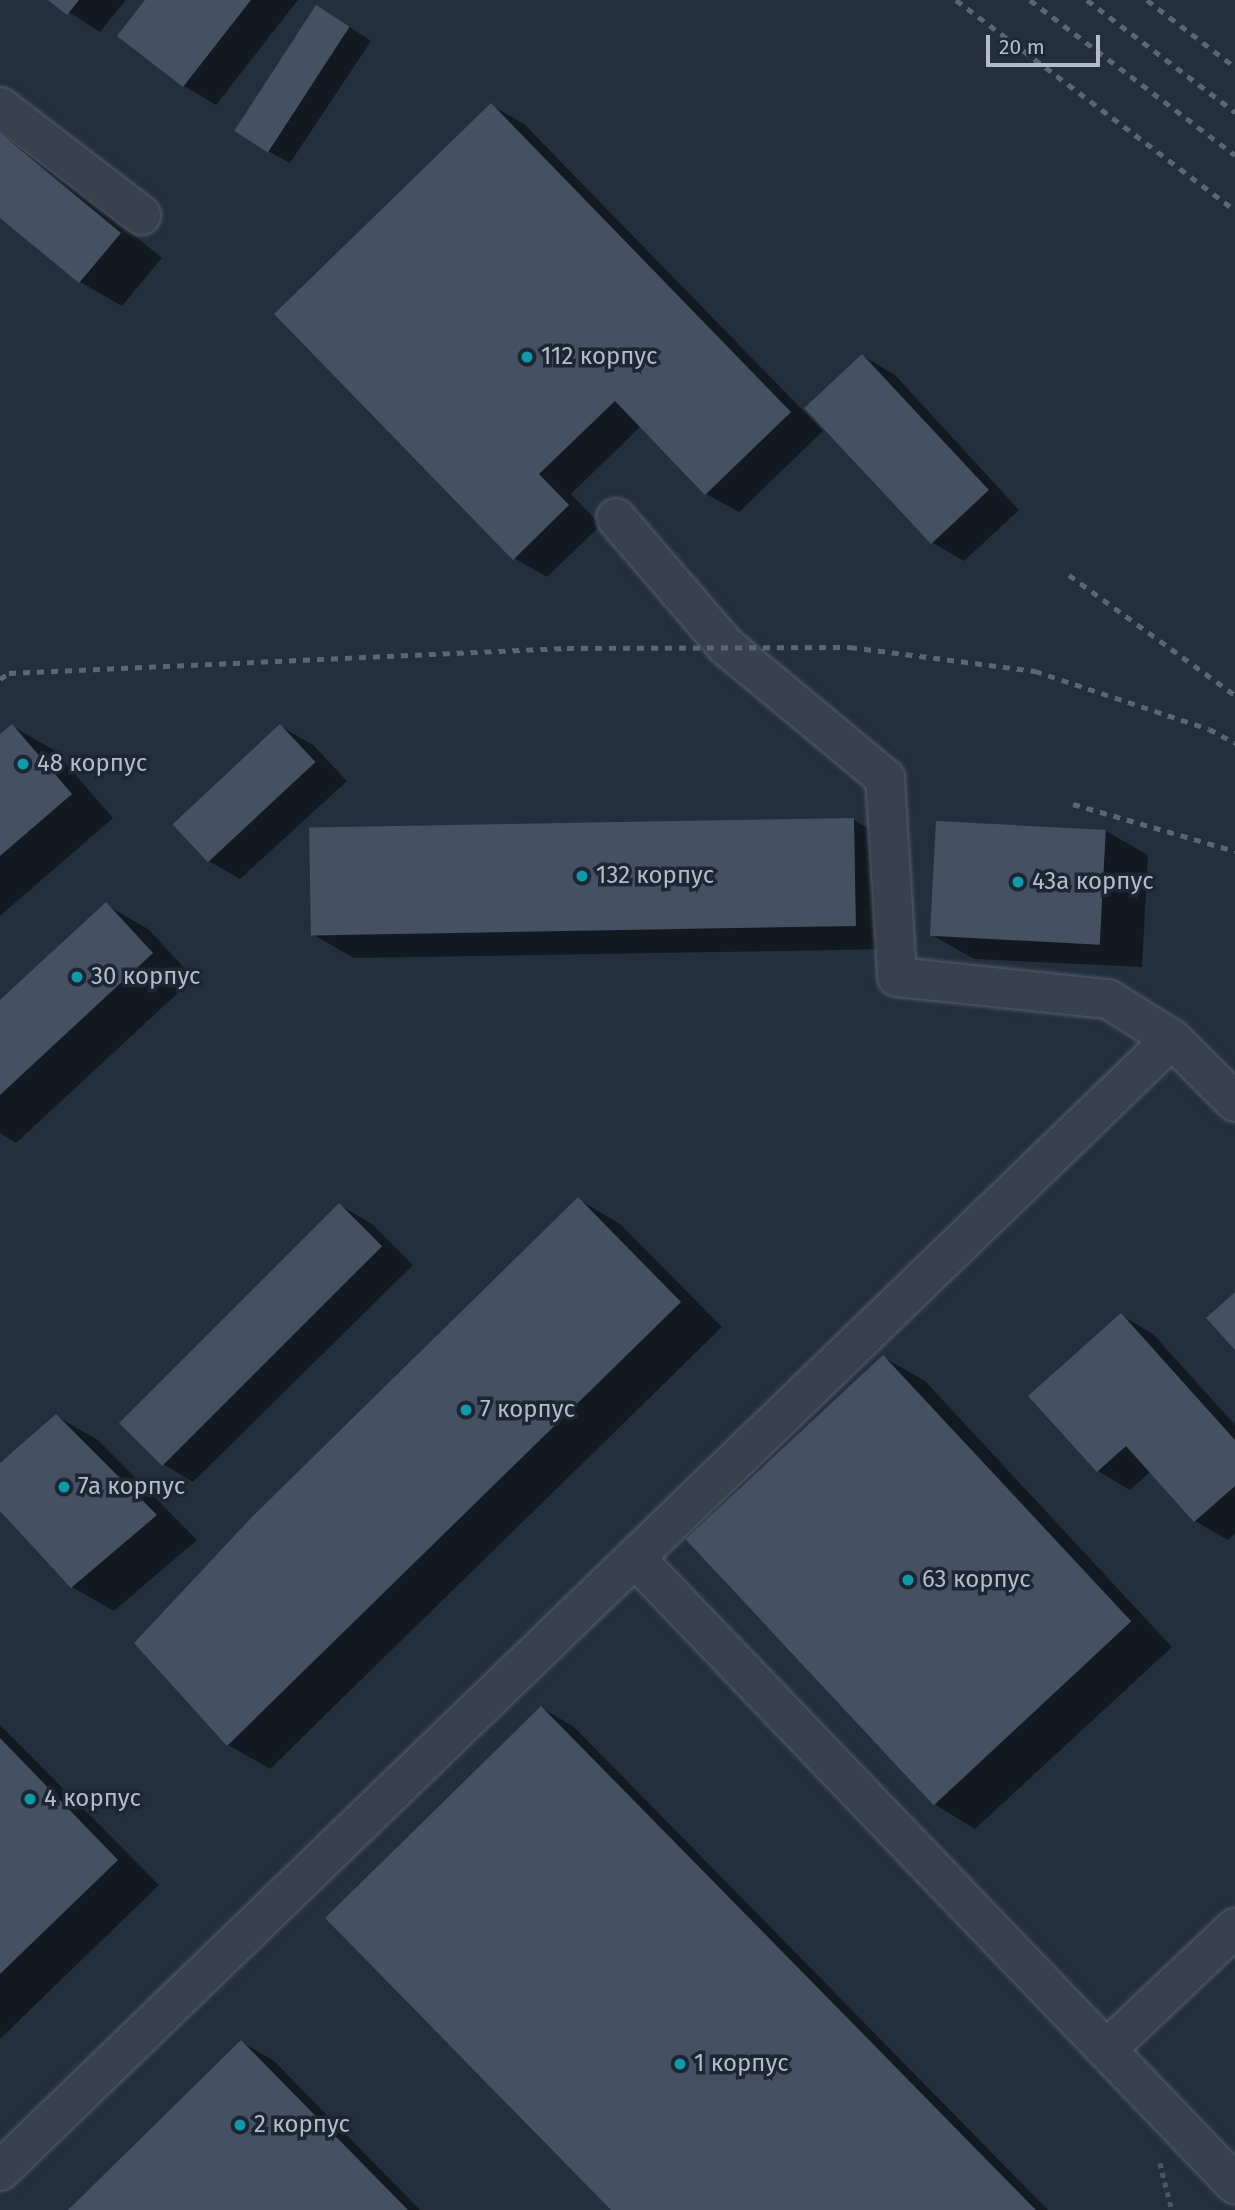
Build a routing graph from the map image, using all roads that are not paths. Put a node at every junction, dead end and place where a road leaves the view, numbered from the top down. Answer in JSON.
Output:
{"nodes":[{"id":1,"x":0,"y":107,"type":"edge"},
{"id":2,"x":141,"y":215,"type":"dead end"},
{"id":3,"x":616,"y":518,"type":"dead end"},
{"id":4,"x":1172,"y":1039,"type":"junction"},
{"id":5,"x":1235,"y":1102,"type":"edge"},
{"id":6,"x":636,"y":1559,"type":"junction"},
{"id":7,"x":1235,"y":1928,"type":"edge"},
{"id":8,"x":1108,"y":2048,"type":"junction"},
{"id":9,"x":0,"y":2171,"type":"edge"},
{"id":10,"x":1235,"y":2184,"type":"edge"}],
"edges":[{"from":1,"to":2,"type":"lane"},
{"from":3,"to":4,"type":"lane"},
{"from":4,"to":5,"type":"lane"},
{"from":4,"to":6,"type":"lane"},
{"from":6,"to":8,"type":"lane"},
{"from":6,"to":9,"type":"lane"},
{"from":7,"to":8,"type":"lane"},
{"from":8,"to":10,"type":"lane"}]}
